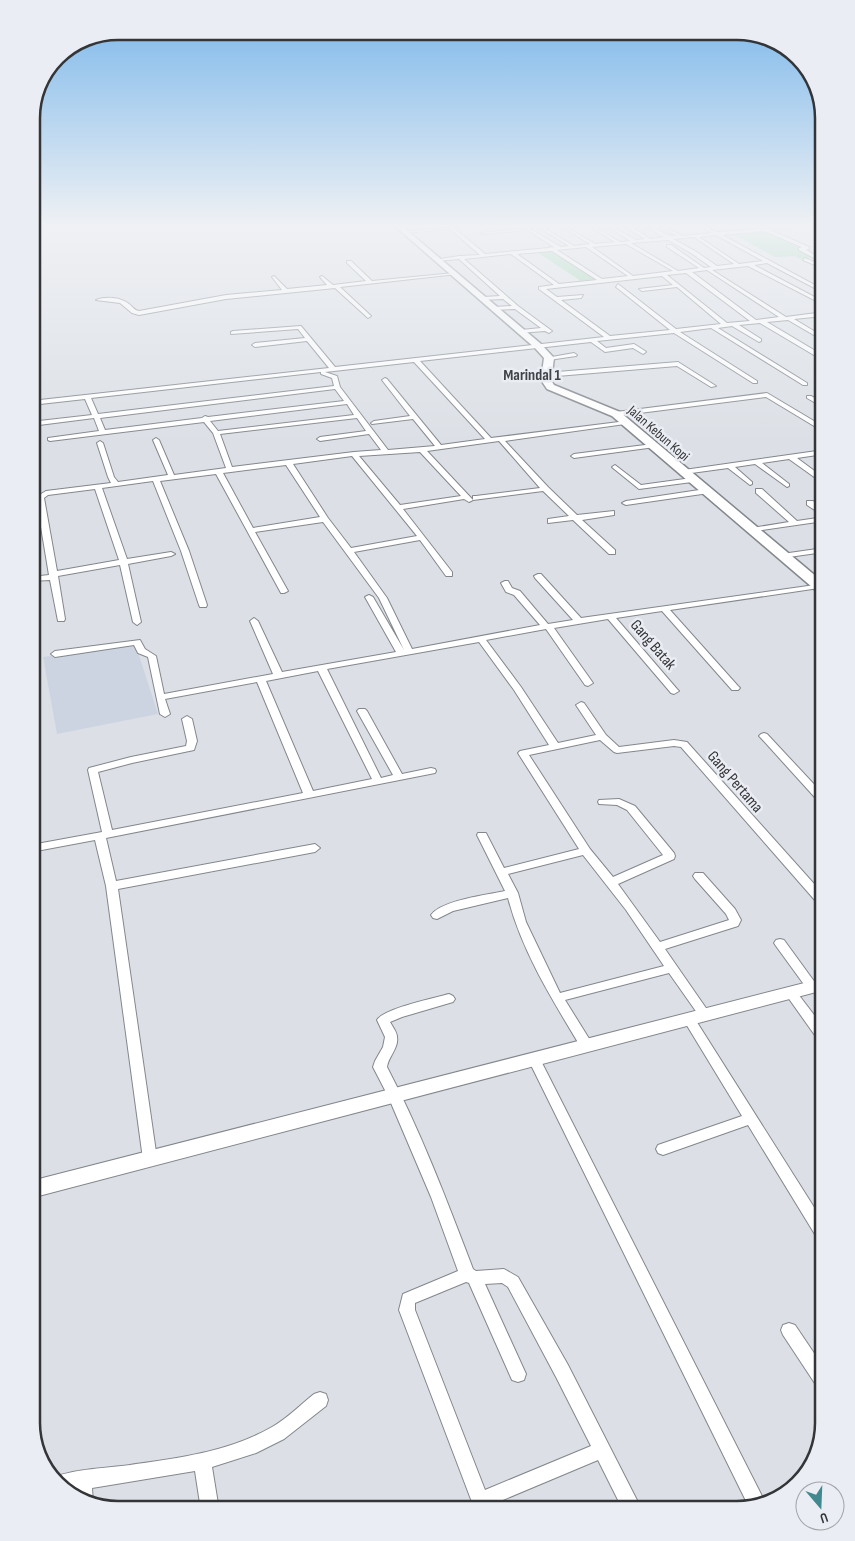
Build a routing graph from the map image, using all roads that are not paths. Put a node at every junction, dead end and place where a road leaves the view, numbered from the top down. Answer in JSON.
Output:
{"nodes":[{"id":1,"x":215,"y":299,"type":"edge"},
{"id":2,"x":348,"y":299,"type":"edge"},
{"id":3,"x":483,"y":299,"type":"edge"},
{"id":4,"x":507,"y":299,"type":"edge"},
{"id":5,"x":557,"y":299,"type":"edge"},
{"id":6,"x":634,"y":299,"type":"edge"},
{"id":7,"x":693,"y":299,"type":"edge"},
{"id":8,"x":727,"y":299,"type":"edge"},
{"id":9,"x":755,"y":299,"type":"edge"},
{"id":10,"x":99,"y":300,"type":"dead end"},
{"id":11,"x":516,"y":307,"type":"junction"},
{"id":12,"x":494,"y":309,"type":"junction"},
{"id":13,"x":815,"y":315,"type":"edge"},
{"id":14,"x":368,"y":316,"type":"dead end"},
{"id":15,"x":520,"y":317,"type":"dead end"},
{"id":16,"x":528,"y":317,"type":"junction"},
{"id":17,"x":787,"y":318,"type":"junction"},
{"id":18,"x":758,"y":321,"type":"junction"},
{"id":19,"x":733,"y":324,"type":"junction"},
{"id":20,"x":726,"y":325,"type":"junction"},
{"id":21,"x":713,"y":327,"type":"junction"},
{"id":22,"x":675,"y":331,"type":"junction"},
{"id":23,"x":521,"y":332,"type":"junction"},
{"id":24,"x":233,"y":333,"type":"dead end"},
{"id":25,"x":815,"y":333,"type":"edge"},
{"id":26,"x":609,"y":338,"type":"junction"},
{"id":27,"x":310,"y":339,"type":"junction"},
{"id":28,"x":592,"y":340,"type":"junction"},
{"id":29,"x":759,"y":340,"type":"dead end"},
{"id":30,"x":255,"y":345,"type":"dead end"},
{"id":31,"x":538,"y":346,"type":"junction"},
{"id":32,"x":643,"y":352,"type":"dead end"},
{"id":33,"x":815,"y":354,"type":"edge"},
{"id":34,"x":574,"y":355,"type":"dead end"},
{"id":35,"x":549,"y":358,"type":"junction"},
{"id":36,"x":416,"y":360,"type":"junction"},
{"id":37,"x":333,"y":369,"type":"junction"},
{"id":38,"x":323,"y":373,"type":"dead end"},
{"id":39,"x":546,"y":375,"type":"junction"},
{"id":40,"x":385,"y":380,"type":"dead end"},
{"id":41,"x":755,"y":382,"type":"dead end"},
{"id":42,"x":805,"y":384,"type":"dead end"},
{"id":43,"x":713,"y":386,"type":"dead end"},
{"id":44,"x":337,"y":387,"type":"junction"},
{"id":45,"x":88,"y":397,"type":"junction"},
{"id":46,"x":810,"y":397,"type":"dead end"},
{"id":47,"x":815,"y":400,"type":"edge"},
{"id":48,"x":40,"y":402,"type":"edge"},
{"id":49,"x":348,"y":402,"type":"junction"},
{"id":50,"x":201,"y":403,"type":"junction"},
{"id":51,"x":616,"y":414,"type":"junction"},
{"id":52,"x":96,"y":416,"type":"junction"},
{"id":53,"x":359,"y":416,"type":"junction"},
{"id":54,"x":415,"y":417,"type":"junction"},
{"id":55,"x":206,"y":418,"type":"junction"},
{"id":56,"x":625,"y":422,"type":"junction"},
{"id":57,"x":40,"y":423,"type":"edge"},
{"id":58,"x":374,"y":423,"type":"dead end"},
{"id":59,"x":815,"y":424,"type":"edge"},
{"id":60,"x":103,"y":432,"type":"junction"},
{"id":61,"x":370,"y":432,"type":"junction"},
{"id":62,"x":216,"y":433,"type":"junction"},
{"id":63,"x":500,"y":438,"type":"junction"},
{"id":64,"x":50,"y":439,"type":"dead end"},
{"id":65,"x":320,"y":439,"type":"dead end"},
{"id":66,"x":156,"y":440,"type":"dead end"},
{"id":67,"x":489,"y":440,"type":"junction"},
{"id":68,"x":100,"y":443,"type":"dead end"},
{"id":69,"x":653,"y":446,"type":"junction"},
{"id":70,"x":439,"y":447,"type":"junction"},
{"id":71,"x":422,"y":450,"type":"junction"},
{"id":72,"x":385,"y":452,"type":"junction"},
{"id":73,"x":815,"y":453,"type":"edge"},
{"id":74,"x":354,"y":454,"type":"junction"},
{"id":75,"x":574,"y":456,"type":"dead end"},
{"id":76,"x":791,"y":457,"type":"junction"},
{"id":77,"x":288,"y":462,"type":"junction"},
{"id":78,"x":757,"y":462,"type":"junction"},
{"id":79,"x":730,"y":466,"type":"junction"},
{"id":80,"x":615,"y":467,"type":"dead end"},
{"id":81,"x":230,"y":470,"type":"junction"},
{"id":82,"x":219,"y":472,"type":"junction"},
{"id":83,"x":684,"y":472,"type":"junction"},
{"id":84,"x":815,"y":476,"type":"edge"},
{"id":85,"x":172,"y":478,"type":"junction"},
{"id":86,"x":156,"y":480,"type":"junction"},
{"id":87,"x":692,"y":480,"type":"junction"},
{"id":88,"x":750,"y":483,"type":"dead end"},
{"id":89,"x":116,"y":484,"type":"junction"},
{"id":90,"x":786,"y":485,"type":"dead end"},
{"id":91,"x":98,"y":486,"type":"junction"},
{"id":92,"x":545,"y":488,"type":"junction"},
{"id":93,"x":706,"y":491,"type":"junction"},
{"id":94,"x":759,"y":491,"type":"dead end"},
{"id":95,"x":470,"y":498,"type":"junction"},
{"id":96,"x":626,"y":502,"type":"dead end"},
{"id":97,"x":810,"y":503,"type":"dead end"},
{"id":98,"x":815,"y":507,"type":"edge"},
{"id":99,"x":397,"y":508,"type":"junction"},
{"id":100,"x":611,"y":513,"type":"dead end"},
{"id":101,"x":577,"y":518,"type":"junction"},
{"id":102,"x":325,"y":519,"type":"junction"},
{"id":103,"x":551,"y":521,"type":"dead end"},
{"id":104,"x":815,"y":521,"type":"edge"},
{"id":105,"x":796,"y":524,"type":"junction"},
{"id":106,"x":252,"y":530,"type":"junction"},
{"id":107,"x":752,"y":530,"type":"junction"},
{"id":108,"x":422,"y":537,"type":"junction"},
{"id":109,"x":349,"y":550,"type":"junction"},
{"id":110,"x":815,"y":551,"type":"edge"},
{"id":111,"x":612,"y":552,"type":"dead end"},
{"id":112,"x":171,"y":554,"type":"dead end"},
{"id":113,"x":782,"y":556,"type":"junction"},
{"id":114,"x":124,"y":563,"type":"junction"},
{"id":115,"x":449,"y":574,"type":"dead end"},
{"id":116,"x":53,"y":576,"type":"junction"},
{"id":117,"x":538,"y":576,"type":"dead end"},
{"id":118,"x":40,"y":578,"type":"edge"},
{"id":119,"x":815,"y":580,"type":"edge"},
{"id":120,"x":505,"y":584,"type":"dead end"},
{"id":121,"x":815,"y":585,"type":"edge"},
{"id":122,"x":284,"y":591,"type":"dead end"},
{"id":123,"x":369,"y":597,"type":"dead end"},
{"id":124,"x":203,"y":605,"type":"dead end"},
{"id":125,"x":663,"y":608,"type":"junction"},
{"id":126,"x":610,"y":616,"type":"junction"},
{"id":127,"x":61,"y":619,"type":"dead end"},
{"id":128,"x":254,"y":621,"type":"dead end"},
{"id":129,"x":579,"y":621,"type":"junction"},
{"id":130,"x":137,"y":622,"type":"dead end"},
{"id":131,"x":547,"y":627,"type":"junction"},
{"id":132,"x":481,"y":639,"type":"junction"},
{"id":133,"x":405,"y":652,"type":"junction"},
{"id":134,"x":55,"y":654,"type":"dead end"},
{"id":135,"x":321,"y":667,"type":"junction"},
{"id":136,"x":278,"y":674,"type":"junction"},
{"id":137,"x":260,"y":678,"type":"junction"},
{"id":138,"x":588,"y":683,"type":"dead end"},
{"id":139,"x":735,"y":688,"type":"dead end"},
{"id":140,"x":674,"y":691,"type":"dead end"},
{"id":141,"x":160,"y":697,"type":"junction"},
{"id":142,"x":581,"y":705,"type":"dead end"},
{"id":143,"x":362,"y":711,"type":"dead end"},
{"id":144,"x":165,"y":714,"type":"dead end"},
{"id":145,"x":187,"y":719,"type":"dead end"},
{"id":146,"x":764,"y":736,"type":"dead end"},
{"id":147,"x":602,"y":737,"type":"junction"},
{"id":148,"x":555,"y":746,"type":"junction"},
{"id":149,"x":431,"y":772,"type":"dead end"},
{"id":150,"x":399,"y":778,"type":"junction"},
{"id":151,"x":378,"y":782,"type":"junction"},
{"id":152,"x":815,"y":791,"type":"edge"},
{"id":153,"x":309,"y":794,"type":"junction"},
{"id":154,"x":603,"y":802,"type":"dead end"},
{"id":155,"x":482,"y":835,"type":"dead end"},
{"id":156,"x":104,"y":836,"type":"junction"},
{"id":157,"x":40,"y":847,"type":"edge"},
{"id":158,"x":315,"y":848,"type":"dead end"},
{"id":159,"x":586,"y":851,"type":"junction"},
{"id":160,"x":502,"y":872,"type":"junction"},
{"id":161,"x":699,"y":876,"type":"dead end"},
{"id":162,"x":610,"y":883,"type":"junction"},
{"id":163,"x":112,"y":886,"type":"junction"},
{"id":164,"x":512,"y":893,"type":"junction"},
{"id":165,"x":815,"y":893,"type":"edge"},
{"id":166,"x":437,"y":915,"type":"dead end"},
{"id":167,"x":780,"y":944,"type":"dead end"},
{"id":168,"x":657,"y":947,"type":"junction"},
{"id":169,"x":673,"y":968,"type":"junction"},
{"id":170,"x":815,"y":982,"type":"edge"},
{"id":171,"x":815,"y":986,"type":"edge"},
{"id":172,"x":791,"y":993,"type":"junction"},
{"id":173,"x":557,"y":998,"type":"junction"},
{"id":174,"x":449,"y":999,"type":"dead end"},
{"id":175,"x":696,"y":1017,"type":"junction"},
{"id":176,"x":815,"y":1026,"type":"edge"},
{"id":177,"x":587,"y":1045,"type":"junction"},
{"id":178,"x":534,"y":1059,"type":"junction"},
{"id":179,"x":395,"y":1096,"type":"junction"},
{"id":180,"x":750,"y":1120,"type":"junction"},
{"id":181,"x":663,"y":1149,"type":"dead end"},
{"id":182,"x":150,"y":1159,"type":"junction"},
{"id":183,"x":40,"y":1188,"type":"edge"},
{"id":184,"x":815,"y":1222,"type":"edge"},
{"id":185,"x":471,"y":1276,"type":"junction"},
{"id":186,"x":788,"y":1330,"type":"dead end"},
{"id":187,"x":815,"y":1369,"type":"edge"},
{"id":188,"x":518,"y":1374,"type":"dead end"},
{"id":189,"x":320,"y":1400,"type":"dead end"},
{"id":190,"x":602,"y":1450,"type":"junction"},
{"id":191,"x":202,"y":1461,"type":"junction"},
{"id":192,"x":83,"y":1480,"type":"junction"},
{"id":193,"x":67,"y":1483,"type":"edge"},
{"id":194,"x":84,"y":1494,"type":"edge"},
{"id":195,"x":755,"y":1499,"type":"edge"},
{"id":196,"x":209,"y":1501,"type":"edge"},
{"id":197,"x":480,"y":1501,"type":"edge"},
{"id":198,"x":491,"y":1501,"type":"edge"},
{"id":199,"x":628,"y":1501,"type":"edge"}],
"edges":[{"from":1,"to":10,"type":"street"},
{"from":2,"to":14,"type":"street"},
{"from":3,"to":12,"type":"main road"},
{"from":4,"to":11,"type":"street"},
{"from":5,"to":26,"type":"street"},
{"from":6,"to":22,"type":"street"},
{"from":7,"to":20,"type":"street"},
{"from":8,"to":18,"type":"street"},
{"from":9,"to":17,"type":"street"},
{"from":11,"to":12,"type":"street"},
{"from":11,"to":16,"type":"street"},
{"from":12,"to":23,"type":"main road"},
{"from":13,"to":17,"type":"street"},
{"from":15,"to":16,"type":"street"},
{"from":16,"to":23,"type":"street"},
{"from":17,"to":18,"type":"street"},
{"from":17,"to":25,"type":"street"},
{"from":18,"to":19,"type":"street"},
{"from":18,"to":33,"type":"street"},
{"from":19,"to":20,"type":"street"},
{"from":19,"to":29,"type":"street"},
{"from":20,"to":21,"type":"street"},
{"from":21,"to":22,"type":"street"},
{"from":21,"to":42,"type":"street"},
{"from":22,"to":26,"type":"street"},
{"from":22,"to":41,"type":"street"},
{"from":23,"to":31,"type":"main road"},
{"from":24,"to":27,"type":"street"},
{"from":26,"to":28,"type":"street"},
{"from":27,"to":30,"type":"street"},
{"from":27,"to":37,"type":"street"},
{"from":28,"to":31,"type":"street"},
{"from":28,"to":32,"type":"street"},
{"from":31,"to":35,"type":"main road"},
{"from":31,"to":36,"type":"street"},
{"from":34,"to":35,"type":"street"},
{"from":35,"to":39,"type":"main road"},
{"from":36,"to":37,"type":"street"},
{"from":36,"to":67,"type":"street"},
{"from":37,"to":45,"type":"street"},
{"from":38,"to":44,"type":"street"},
{"from":39,"to":43,"type":"street"},
{"from":39,"to":51,"type":"main road","name":"Jalan Kebun Kopi"},
{"from":40,"to":54,"type":"street"},
{"from":44,"to":49,"type":"street"},
{"from":44,"to":50,"type":"street"},
{"from":45,"to":48,"type":"street"},
{"from":45,"to":52,"type":"street"},
{"from":46,"to":47,"type":"street"},
{"from":49,"to":53,"type":"street"},
{"from":49,"to":55,"type":"street"},
{"from":50,"to":52,"type":"street"},
{"from":50,"to":55,"type":"street"},
{"from":51,"to":56,"type":"main road","name":"Jalan Kebun Kopi"},
{"from":51,"to":59,"type":"street"},
{"from":52,"to":57,"type":"street"},
{"from":52,"to":60,"type":"street"},
{"from":53,"to":61,"type":"street"},
{"from":53,"to":62,"type":"street"},
{"from":54,"to":58,"type":"street"},
{"from":54,"to":70,"type":"street"},
{"from":55,"to":60,"type":"street"},
{"from":55,"to":62,"type":"street"},
{"from":56,"to":63,"type":"street"},
{"from":56,"to":69,"type":"main road","name":"Jalan Kebun Kopi"},
{"from":60,"to":64,"type":"street"},
{"from":61,"to":65,"type":"street"},
{"from":61,"to":72,"type":"street"},
{"from":62,"to":81,"type":"street"},
{"from":63,"to":67,"type":"street"},
{"from":63,"to":92,"type":"street"},
{"from":66,"to":85,"type":"street"},
{"from":67,"to":70,"type":"street"},
{"from":68,"to":89,"type":"street"},
{"from":69,"to":75,"type":"street"},
{"from":69,"to":83,"type":"main road","name":"Jalan Kebun Kopi"},
{"from":70,"to":71,"type":"street"},
{"from":71,"to":72,"type":"street"},
{"from":71,"to":95,"type":"street"},
{"from":72,"to":74,"type":"street"},
{"from":73,"to":76,"type":"street"},
{"from":74,"to":77,"type":"street"},
{"from":74,"to":99,"type":"street"},
{"from":76,"to":78,"type":"street"},
{"from":76,"to":84,"type":"street"},
{"from":77,"to":81,"type":"street"},
{"from":77,"to":102,"type":"street"},
{"from":78,"to":79,"type":"street"},
{"from":78,"to":90,"type":"street"},
{"from":79,"to":83,"type":"street"},
{"from":79,"to":88,"type":"street"},
{"from":80,"to":87,"type":"street"},
{"from":81,"to":82,"type":"street"},
{"from":82,"to":85,"type":"street"},
{"from":82,"to":106,"type":"street"},
{"from":83,"to":87,"type":"main road","name":"Jalan Kebun Kopi"},
{"from":85,"to":86,"type":"street"},
{"from":86,"to":89,"type":"street"},
{"from":86,"to":124,"type":"street"},
{"from":87,"to":93,"type":"main road","name":"Jalan Kebun Kopi"},
{"from":89,"to":91,"type":"street"},
{"from":91,"to":114,"type":"street"},
{"from":91,"to":116,"type":"street"},
{"from":92,"to":95,"type":"street"},
{"from":92,"to":101,"type":"street"},
{"from":93,"to":96,"type":"street"},
{"from":93,"to":107,"type":"main road","name":"Jalan Kebun Kopi"},
{"from":94,"to":105,"type":"street"},
{"from":95,"to":99,"type":"street"},
{"from":97,"to":98,"type":"street"},
{"from":99,"to":108,"type":"street"},
{"from":100,"to":101,"type":"street"},
{"from":101,"to":103,"type":"street"},
{"from":101,"to":111,"type":"street"},
{"from":102,"to":106,"type":"street"},
{"from":102,"to":109,"type":"street"},
{"from":104,"to":105,"type":"street"},
{"from":105,"to":107,"type":"street"},
{"from":106,"to":122,"type":"street"},
{"from":107,"to":113,"type":"main road","name":"Jalan Kebun Kopi"},
{"from":108,"to":109,"type":"street"},
{"from":108,"to":115,"type":"street"},
{"from":109,"to":133,"type":"street"},
{"from":110,"to":113,"type":"street"},
{"from":112,"to":114,"type":"street"},
{"from":113,"to":119,"type":"main road","name":"Jalan Kebun Kopi"},
{"from":114,"to":116,"type":"street"},
{"from":114,"to":130,"type":"street"},
{"from":116,"to":118,"type":"street"},
{"from":116,"to":127,"type":"street"},
{"from":117,"to":129,"type":"street"},
{"from":120,"to":131,"type":"street"},
{"from":121,"to":125,"type":"street"},
{"from":123,"to":133,"type":"street"},
{"from":125,"to":126,"type":"street"},
{"from":125,"to":139,"type":"street"},
{"from":126,"to":129,"type":"street"},
{"from":126,"to":140,"type":"street","name":"Gang Batak"},
{"from":128,"to":136,"type":"street"},
{"from":129,"to":131,"type":"street"},
{"from":131,"to":132,"type":"street"},
{"from":131,"to":138,"type":"street"},
{"from":132,"to":133,"type":"street"},
{"from":132,"to":148,"type":"street"},
{"from":133,"to":135,"type":"street"},
{"from":134,"to":141,"type":"street"},
{"from":135,"to":136,"type":"street"},
{"from":135,"to":151,"type":"street"},
{"from":136,"to":137,"type":"street"},
{"from":137,"to":141,"type":"street"},
{"from":137,"to":153,"type":"street"},
{"from":141,"to":144,"type":"street"},
{"from":142,"to":147,"type":"street"},
{"from":143,"to":150,"type":"street"},
{"from":145,"to":156,"type":"street"},
{"from":146,"to":152,"type":"street"},
{"from":147,"to":148,"type":"street"},
{"from":147,"to":165,"type":"street","name":"Gang Pertama"},
{"from":148,"to":159,"type":"street"},
{"from":149,"to":150,"type":"street"},
{"from":150,"to":151,"type":"street"},
{"from":151,"to":153,"type":"street"},
{"from":153,"to":156,"type":"street"},
{"from":154,"to":162,"type":"street"},
{"from":155,"to":160,"type":"street"},
{"from":156,"to":157,"type":"street"},
{"from":156,"to":163,"type":"street"},
{"from":158,"to":163,"type":"street"},
{"from":159,"to":160,"type":"street"},
{"from":159,"to":162,"type":"street"},
{"from":160,"to":164,"type":"street"},
{"from":161,"to":168,"type":"street"},
{"from":162,"to":168,"type":"street"},
{"from":163,"to":182,"type":"street"},
{"from":164,"to":166,"type":"street"},
{"from":164,"to":173,"type":"street"},
{"from":167,"to":170,"type":"street"},
{"from":168,"to":169,"type":"street"},
{"from":169,"to":173,"type":"street"},
{"from":169,"to":175,"type":"street"},
{"from":171,"to":172,"type":"street"},
{"from":172,"to":175,"type":"street"},
{"from":172,"to":176,"type":"street"},
{"from":173,"to":177,"type":"street"},
{"from":174,"to":179,"type":"street"},
{"from":175,"to":177,"type":"street"},
{"from":175,"to":180,"type":"street"},
{"from":177,"to":178,"type":"street"},
{"from":178,"to":179,"type":"street"},
{"from":178,"to":195,"type":"street"},
{"from":179,"to":182,"type":"street"},
{"from":179,"to":185,"type":"street"},
{"from":180,"to":181,"type":"street"},
{"from":180,"to":184,"type":"street"},
{"from":182,"to":183,"type":"street"},
{"from":185,"to":188,"type":"street"},
{"from":185,"to":190,"type":"street"},
{"from":185,"to":197,"type":"street"},
{"from":186,"to":187,"type":"street"},
{"from":189,"to":191,"type":"street"},
{"from":190,"to":198,"type":"street"},
{"from":190,"to":199,"type":"street"},
{"from":191,"to":192,"type":"street"},
{"from":191,"to":196,"type":"street"},
{"from":192,"to":193,"type":"street"},
{"from":192,"to":194,"type":"street"}]}
